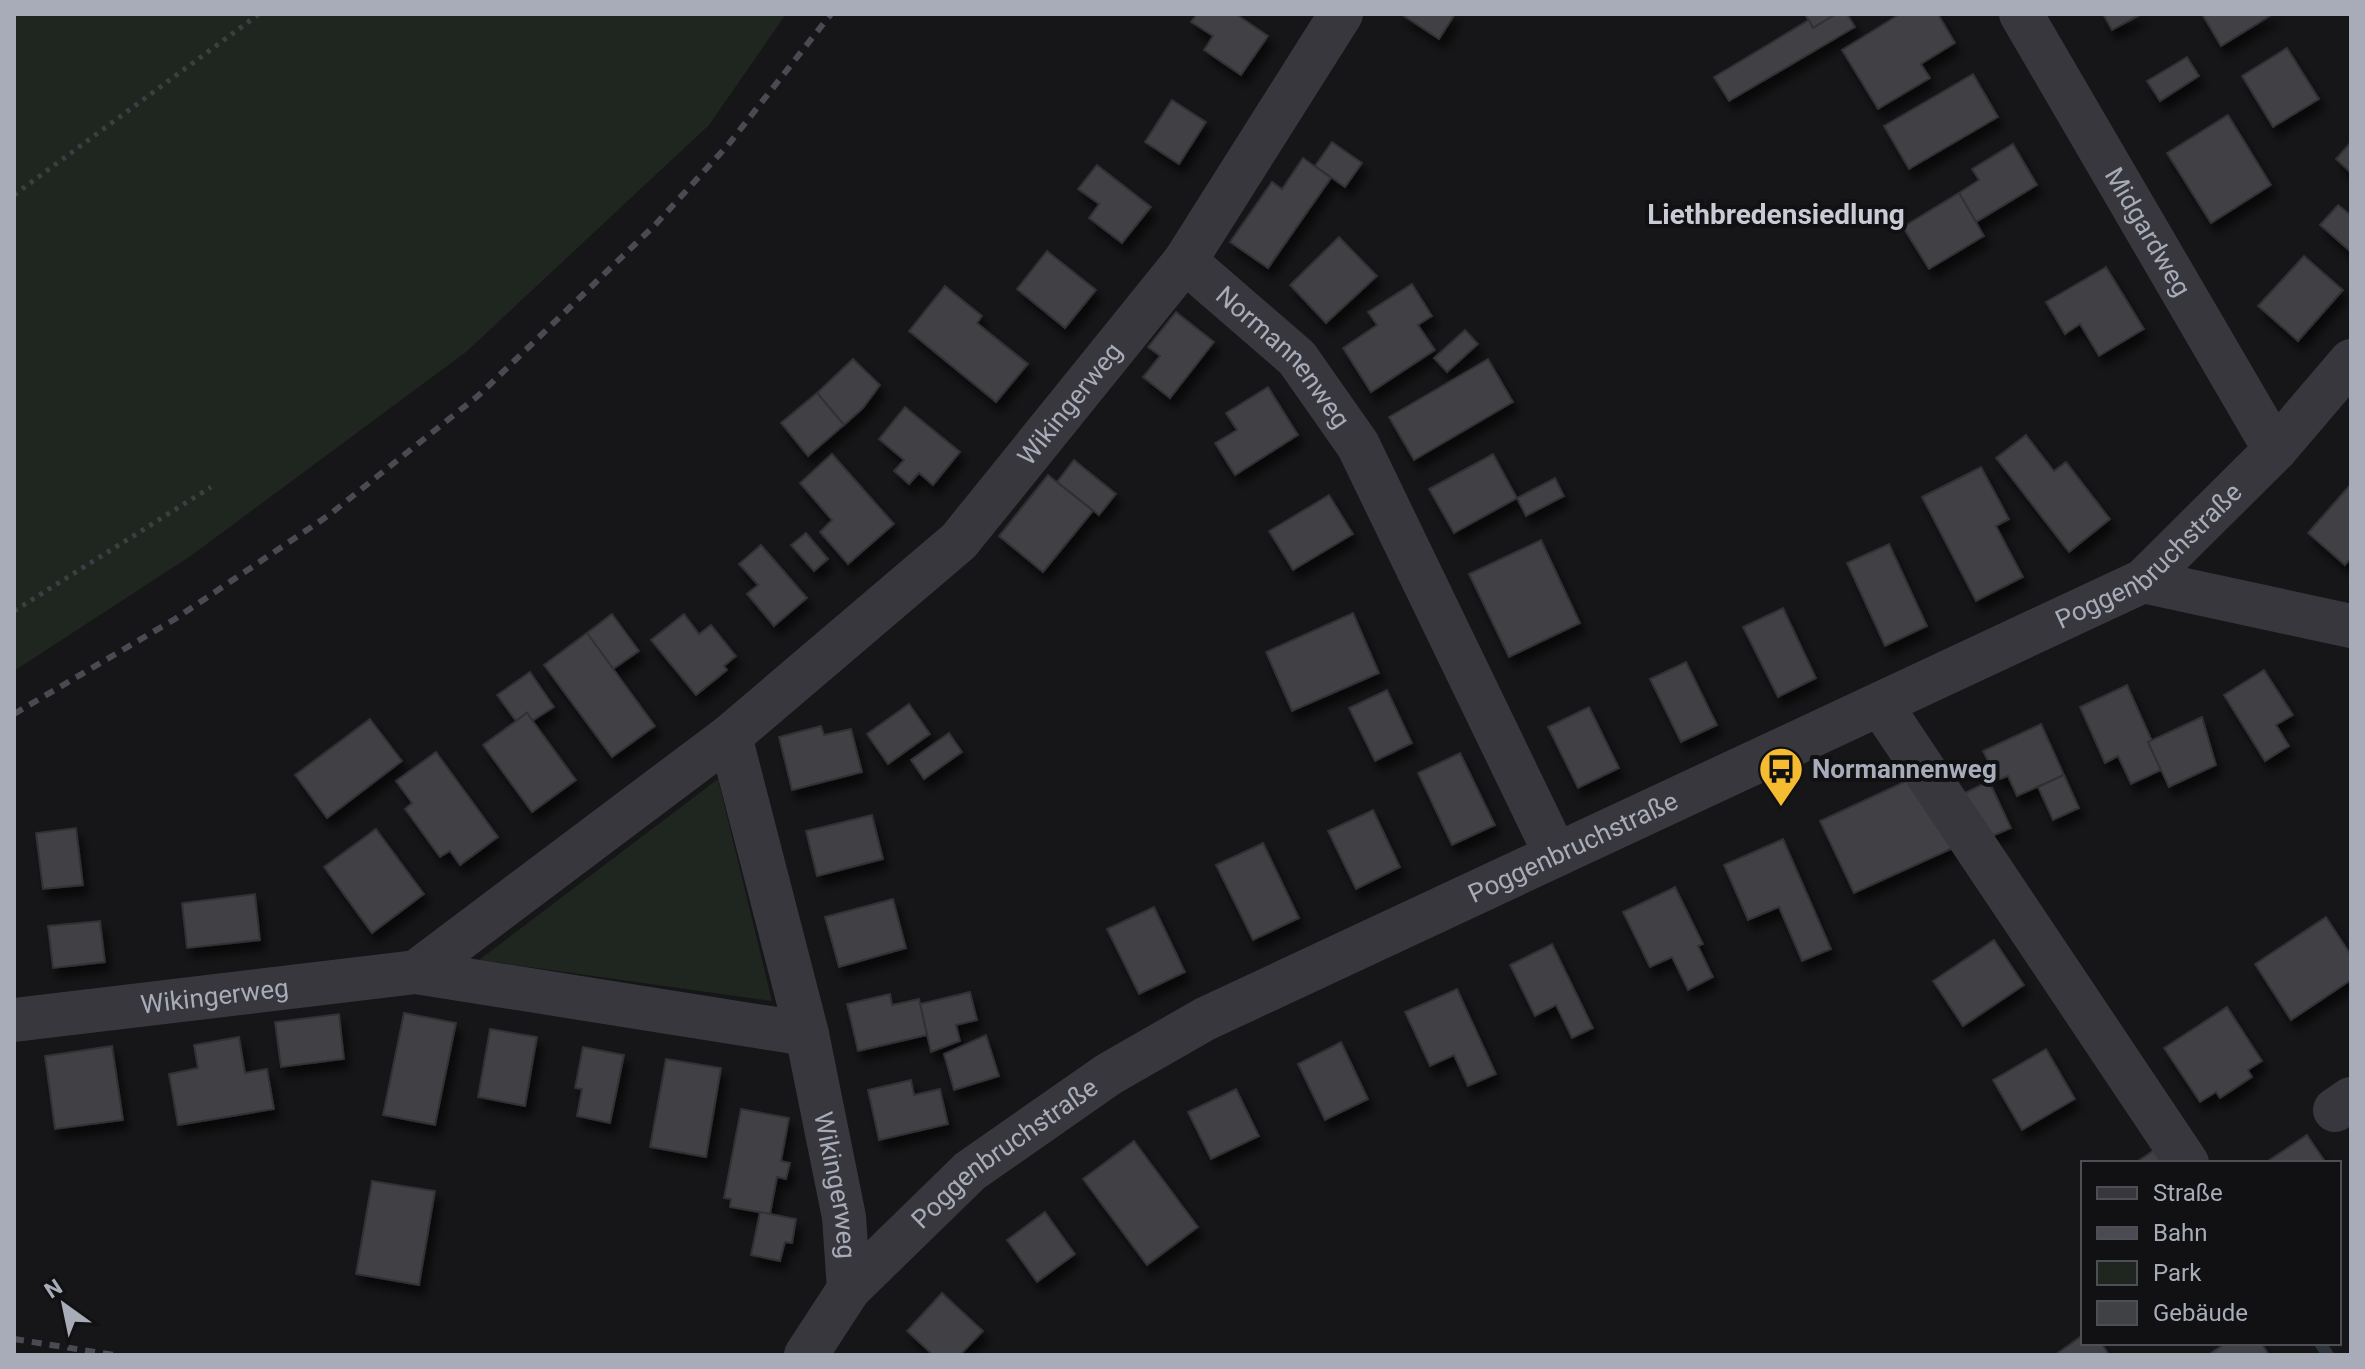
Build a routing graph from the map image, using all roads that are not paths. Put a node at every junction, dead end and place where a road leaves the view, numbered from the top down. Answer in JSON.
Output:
{"nodes":[{"id":1,"x":1341,"y":14,"type":"edge"},
{"id":2,"x":2021,"y":14,"type":"edge"},
{"id":3,"x":1185,"y":261,"type":"junction"},
{"id":4,"x":2351,"y":361,"type":"edge"},
{"id":5,"x":2275,"y":450,"type":"junction"},
{"id":6,"x":2143,"y":581,"type":"junction"},
{"id":7,"x":2351,"y":626,"type":"edge"},
{"id":8,"x":1880,"y":704,"type":"junction"},
{"id":9,"x":730,"y":736,"type":"junction"},
{"id":10,"x":1556,"y":855,"type":"junction"},
{"id":11,"x":416,"y":972,"type":"junction"},
{"id":12,"x":14,"y":1020,"type":"edge"},
{"id":13,"x":807,"y":1034,"type":"junction"},
{"id":14,"x":2186,"y":1161,"type":"edge"},
{"id":15,"x":849,"y":1289,"type":"junction"},
{"id":16,"x":806,"y":1355,"type":"edge"}],
"edges":[{"from":1,"to":3,"type":"street","name":"Wikingerweg"},
{"from":2,"to":5,"type":"street","name":"Midgardweg"},
{"from":3,"to":9,"type":"street","name":"Wikingerweg"},
{"from":3,"to":10,"type":"street","name":"Normannenweg"},
{"from":4,"to":5,"type":"street","name":"Poggenbruchstraße"},
{"from":5,"to":6,"type":"street","name":"Poggenbruchstraße"},
{"from":6,"to":7,"type":"street"},
{"from":6,"to":8,"type":"street","name":"Poggenbruchstraße"},
{"from":8,"to":10,"type":"street","name":"Poggenbruchstraße"},
{"from":8,"to":14,"type":"street"},
{"from":9,"to":11,"type":"street","name":"Wikingerweg"},
{"from":9,"to":13,"type":"street","name":"Wikingerweg"},
{"from":10,"to":15,"type":"street","name":"Poggenbruchstraße"},
{"from":11,"to":12,"type":"street","name":"Wikingerweg"},
{"from":11,"to":13,"type":"street","name":"Wikingerweg"},
{"from":13,"to":15,"type":"street","name":"Wikingerweg"},
{"from":15,"to":16,"type":"street","name":"Poggenbruchstraße"}]}
